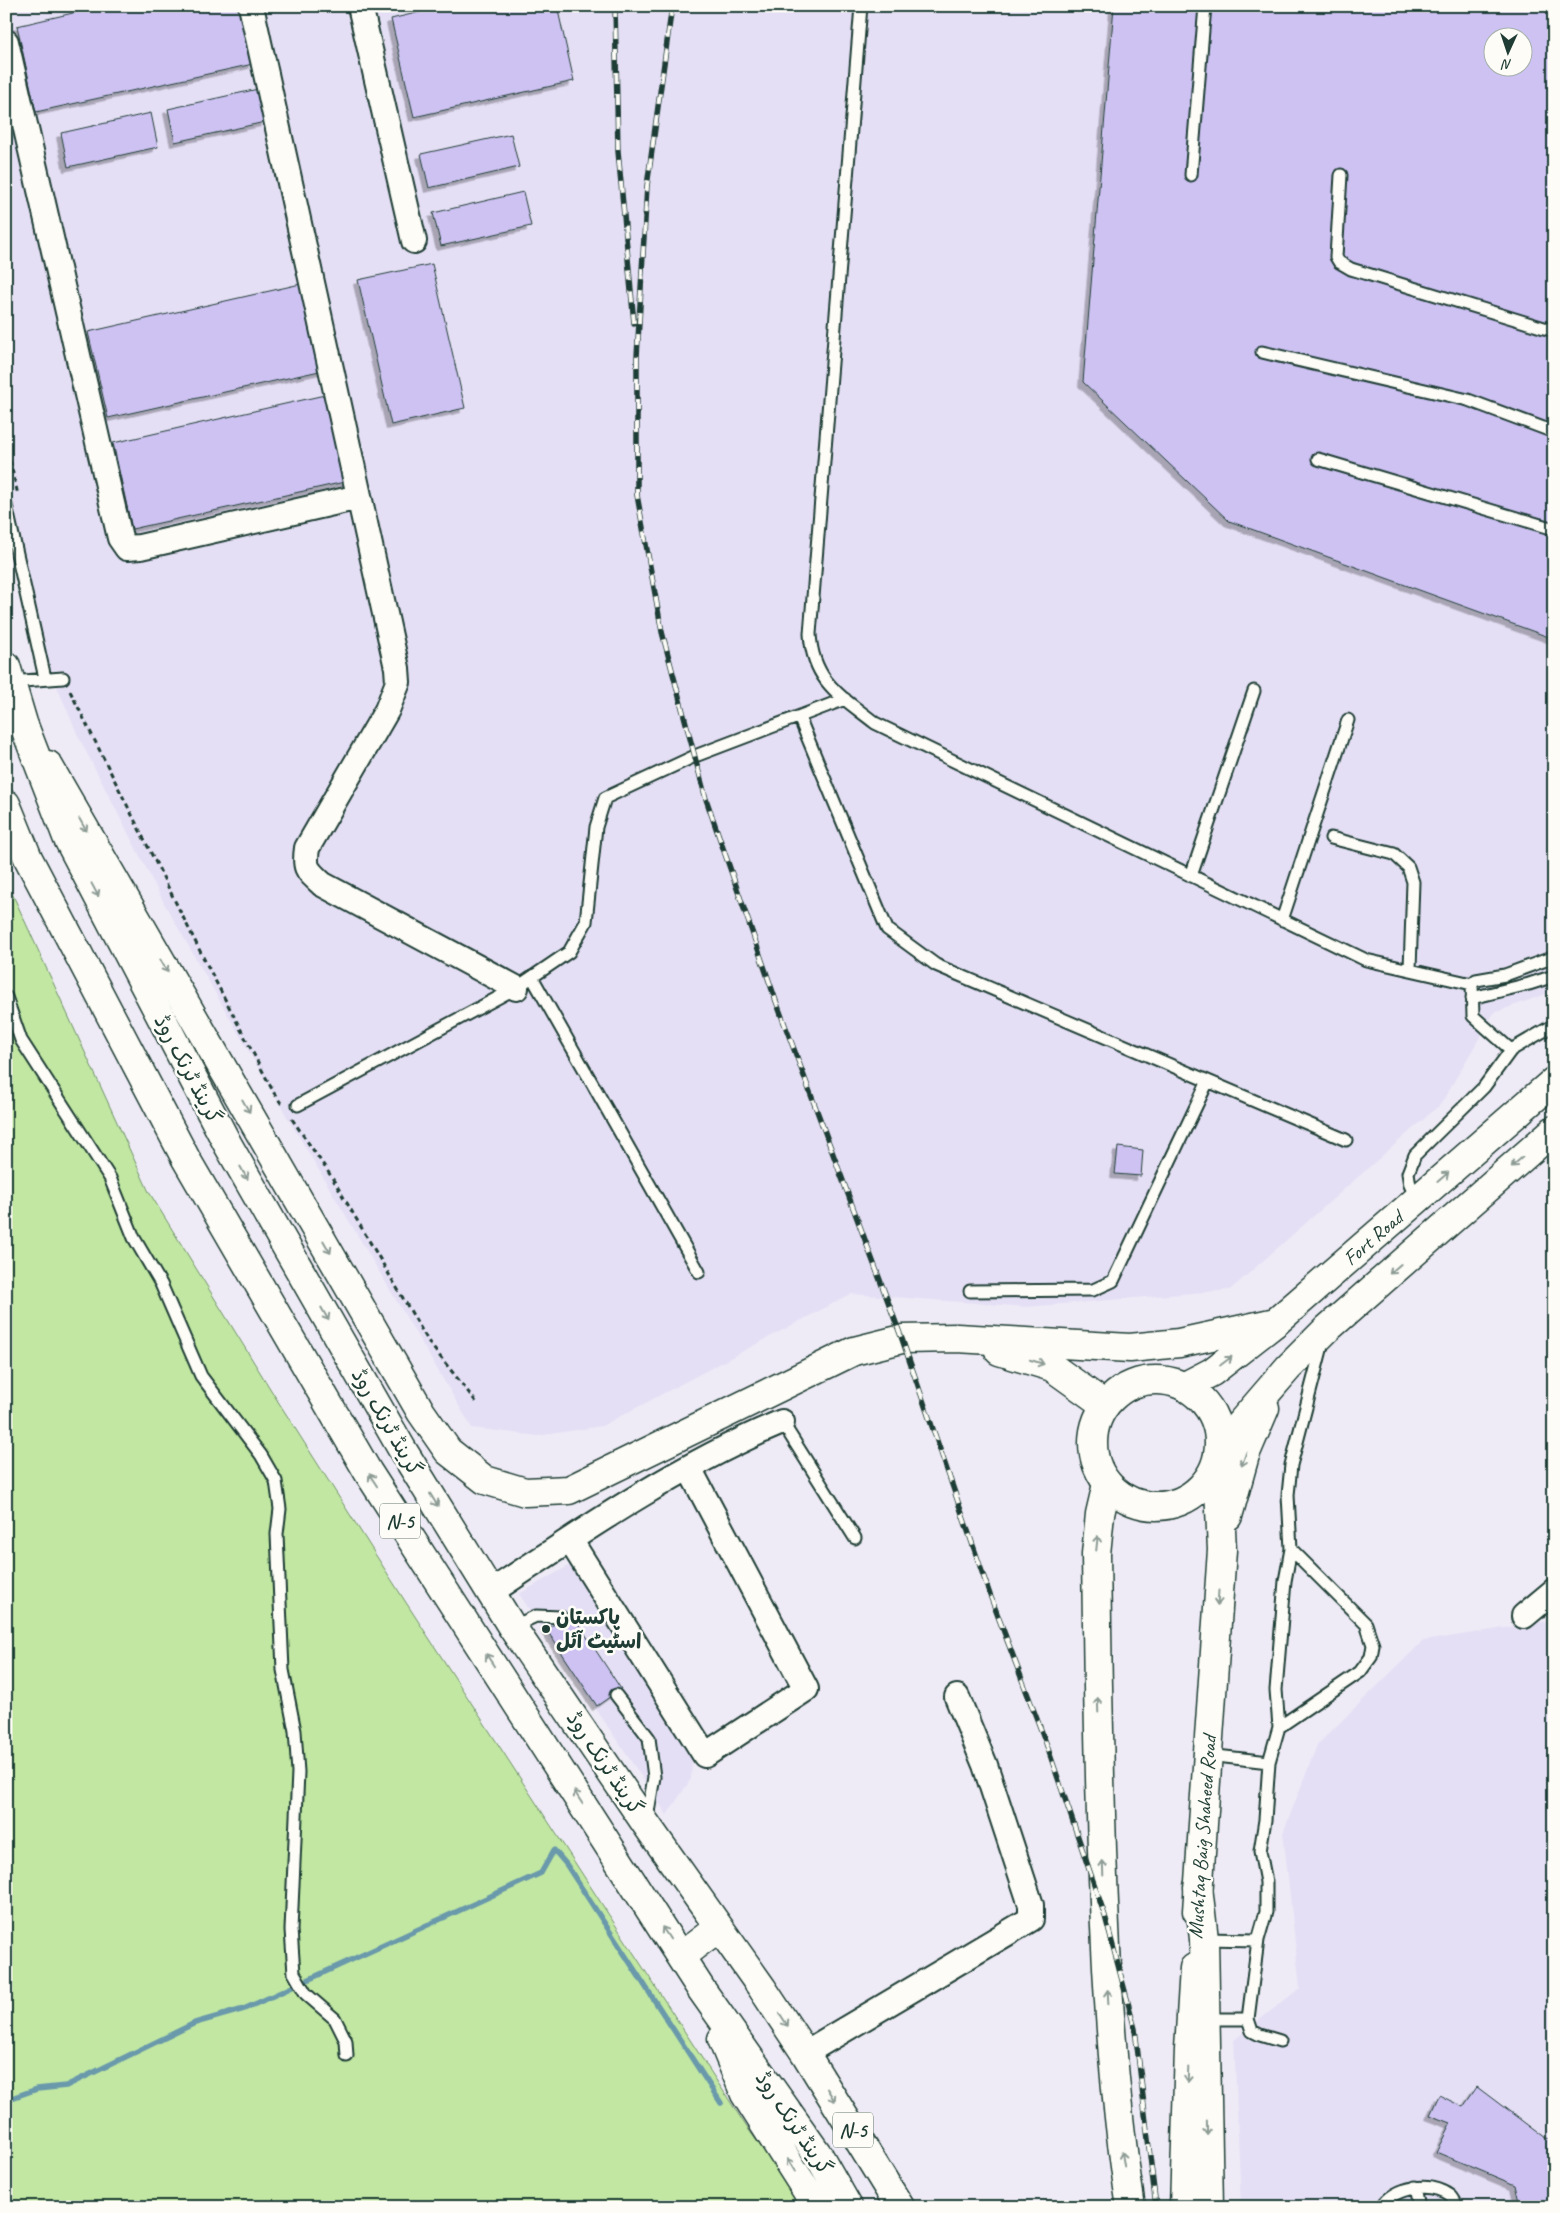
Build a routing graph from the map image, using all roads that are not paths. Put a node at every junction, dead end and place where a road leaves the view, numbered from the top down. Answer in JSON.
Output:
{"nodes":[{"id":1,"x":251,"y":6,"type":"edge"},
{"id":2,"x":360,"y":6,"type":"edge"},
{"id":3,"x":861,"y":6,"type":"edge"},
{"id":4,"x":1205,"y":6,"type":"edge"},
{"id":5,"x":6,"y":42,"type":"edge"},
{"id":6,"x":1191,"y":175,"type":"dead end"},
{"id":7,"x":1341,"y":176,"type":"dead end"},
{"id":8,"x":414,"y":241,"type":"dead end"},
{"id":9,"x":1554,"y":331,"type":"edge"},
{"id":10,"x":1262,"y":352,"type":"dead end"},
{"id":11,"x":1554,"y":432,"type":"edge"},
{"id":12,"x":1318,"y":459,"type":"dead end"},
{"id":13,"x":360,"y":497,"type":"junction"},
{"id":14,"x":6,"y":505,"type":"edge"},
{"id":15,"x":1554,"y":529,"type":"edge"},
{"id":16,"x":8,"y":674,"type":"edge"},
{"id":17,"x":45,"y":678,"type":"junction"},
{"id":18,"x":63,"y":678,"type":"road end"},
{"id":19,"x":1254,"y":691,"type":"dead end"},
{"id":20,"x":845,"y":699,"type":"junction"},
{"id":21,"x":800,"y":717,"type":"junction"},
{"id":22,"x":1348,"y":720,"type":"dead end"},
{"id":23,"x":23,"y":723,"type":"junction"},
{"id":24,"x":6,"y":804,"type":"edge"},
{"id":25,"x":1331,"y":838,"type":"dead end"},
{"id":26,"x":1191,"y":876,"type":"junction"},
{"id":27,"x":1282,"y":920,"type":"junction"},
{"id":28,"x":1554,"y":957,"type":"edge"},
{"id":29,"x":1410,"y":969,"type":"junction"},
{"id":30,"x":1554,"y":976,"type":"edge"},
{"id":31,"x":524,"y":982,"type":"junction"},
{"id":32,"x":1472,"y":984,"type":"junction"},
{"id":33,"x":6,"y":997,"type":"edge"},
{"id":34,"x":1472,"y":998,"type":"junction"},
{"id":35,"x":1554,"y":1025,"type":"edge"},
{"id":36,"x":1511,"y":1050,"type":"junction"},
{"id":37,"x":1208,"y":1081,"type":"junction"},
{"id":38,"x":1554,"y":1081,"type":"edge"},
{"id":39,"x":298,"y":1105,"type":"dead end"},
{"id":40,"x":1554,"y":1130,"type":"edge"},
{"id":41,"x":1346,"y":1140,"type":"dead end"},
{"id":42,"x":1417,"y":1200,"type":"junction"},
{"id":43,"x":699,"y":1272,"type":"dead end"},
{"id":44,"x":970,"y":1291,"type":"dead end"},
{"id":45,"x":1276,"y":1322,"type":"junction"},
{"id":46,"x":1327,"y":1329,"type":"junction"},
{"id":47,"x":957,"y":1338,"type":"junction"},
{"id":48,"x":1288,"y":1368,"type":"junction"},
{"id":49,"x":1185,"y":1386,"type":"junction"},
{"id":50,"x":1105,"y":1405,"type":"junction"},
{"id":51,"x":782,"y":1422,"type":"joint"},
{"id":52,"x":1217,"y":1457,"type":"junction"},
{"id":53,"x":689,"y":1468,"type":"junction"},
{"id":54,"x":1107,"y":1484,"type":"junction"},
{"id":55,"x":855,"y":1538,"type":"dead end"},
{"id":56,"x":570,"y":1540,"type":"junction"},
{"id":57,"x":1291,"y":1549,"type":"junction"},
{"id":58,"x":1222,"y":1550,"type":"junction"},
{"id":59,"x":1554,"y":1591,"type":"edge"},
{"id":60,"x":491,"y":1592,"type":"junction"},
{"id":61,"x":1524,"y":1616,"type":"dead end"},
{"id":62,"x":561,"y":1617,"type":"dead end"},
{"id":63,"x":512,"y":1626,"type":"junction"},
{"id":64,"x":616,"y":1695,"type":"dead end"},
{"id":65,"x":957,"y":1697,"type":"dead end"},
{"id":66,"x":1279,"y":1727,"type":"junction"},
{"id":67,"x":1208,"y":1755,"type":"junction"},
{"id":68,"x":1269,"y":1762,"type":"junction"},
{"id":69,"x":646,"y":1824,"type":"junction"},
{"id":70,"x":1198,"y":1887,"type":"junction"},
{"id":71,"x":718,"y":1928,"type":"junction"},
{"id":72,"x":1204,"y":1939,"type":"junction"},
{"id":73,"x":1258,"y":1940,"type":"junction"},
{"id":74,"x":681,"y":1956,"type":"junction"},
{"id":75,"x":701,"y":1989,"type":"junction"},
{"id":76,"x":1206,"y":2019,"type":"junction"},
{"id":77,"x":1248,"y":2019,"type":"junction"},
{"id":78,"x":1280,"y":2041,"type":"dead end"},
{"id":79,"x":805,"y":2053,"type":"junction"},
{"id":80,"x":347,"y":2056,"type":"dead end"},
{"id":81,"x":1416,"y":2188,"type":"junction"},
{"id":82,"x":817,"y":2207,"type":"edge"},
{"id":83,"x":848,"y":2207,"type":"edge"},
{"id":84,"x":900,"y":2207,"type":"edge"},
{"id":85,"x":1131,"y":2207,"type":"edge"},
{"id":86,"x":1184,"y":2207,"type":"edge"},
{"id":87,"x":1209,"y":2207,"type":"edge"},
{"id":88,"x":1382,"y":2207,"type":"edge"},
{"id":89,"x":1419,"y":2207,"type":"edge"},
{"id":90,"x":1457,"y":2207,"type":"edge"}],
"edges":[{"from":1,"to":13,"type":"street"},
{"from":2,"to":8,"type":"street"},
{"from":3,"to":20,"type":"lane"},
{"from":4,"to":6,"type":"lane"},
{"from":5,"to":13,"type":"street"},
{"from":7,"to":9,"type":"lane"},
{"from":10,"to":11,"type":"lane"},
{"from":12,"to":15,"type":"lane"},
{"from":13,"to":31,"type":"street"},
{"from":14,"to":17,"type":"lane"},
{"from":16,"to":17,"type":"lane"},
{"from":16,"to":23,"type":"main road","name":"گرینڈ ٹرنک روڈ","number":"N-5"},
{"from":17,"to":18,"type":"lane"},
{"from":19,"to":26,"type":"lane"},
{"from":20,"to":21,"type":"lane"},
{"from":20,"to":26,"type":"lane"},
{"from":21,"to":31,"type":"lane"},
{"from":21,"to":37,"type":"lane"},
{"from":22,"to":27,"type":"lane"},
{"from":23,"to":47,"type":"main road","one_way":true},
{"from":23,"to":60,"type":"main road","name":"گرینڈ ٹرنک روڈ","number":"N-5","one_way":true},
{"from":74,"to":24,"type":"main road","name":"گرینڈ ٹرنک روڈ","number":"N-5","one_way":true},
{"from":25,"to":29,"type":"lane"},
{"from":26,"to":27,"type":"lane"},
{"from":27,"to":29,"type":"lane"},
{"from":28,"to":32,"type":"lane"},
{"from":29,"to":32,"type":"lane"},
{"from":30,"to":34,"type":"lane"},
{"from":31,"to":39,"type":"lane"},
{"from":31,"to":43,"type":"lane"},
{"from":32,"to":34,"type":"lane"},
{"from":33,"to":80,"type":"lane"},
{"from":34,"to":36,"type":"lane"},
{"from":35,"to":36,"type":"lane"},
{"from":36,"to":42,"type":"lane"},
{"from":37,"to":41,"type":"lane"},
{"from":37,"to":44,"type":"lane"},
{"from":42,"to":38,"type":"main road","name":"Fort Road","one_way":true},
{"from":40,"to":46,"type":"main road","name":"Fort Road","one_way":true},
{"from":42,"to":45,"type":"main road","name":"Fort Road"},
{"from":45,"to":47,"type":"main road"},
{"from":49,"to":45,"type":"main road","name":"Fort Road","one_way":true},
{"from":46,"to":48,"type":"main road","name":"Fort Road"},
{"from":46,"to":57,"type":"lane"},
{"from":47,"to":50,"type":"main road","one_way":true},
{"from":48,"to":52,"type":"main road","name":"Fort Road"},
{"from":48,"to":58,"type":"main road","one_way":true},
{"from":49,"to":50,"type":"main road"},
{"from":49,"to":52,"type":"main road"},
{"from":50,"to":54,"type":"main road"},
{"from":51,"to":53,"type":"street"},
{"from":51,"to":55,"type":"lane"},
{"from":52,"to":54,"type":"main road"},
{"from":52,"to":58,"type":"main road","name":"Mushtaq Baig Shaheed Road"},
{"from":53,"to":56,"type":"street"},
{"from":53,"to":56,"type":"street"},
{"from":85,"to":54,"type":"main road","one_way":true},
{"from":56,"to":60,"type":"street"},
{"from":57,"to":66,"type":"lane"},
{"from":57,"to":66,"type":"lane"},
{"from":58,"to":67,"type":"main road","name":"Mushtaq Baig Shaheed Road","one_way":true},
{"from":59,"to":61,"type":"street"},
{"from":60,"to":63,"type":"main road","name":"گرینڈ ٹرنک روڈ","number":"N-5"},
{"from":62,"to":63,"type":"lane"},
{"from":63,"to":69,"type":"main road","name":"گرینڈ ٹرنک روڈ","number":"N-5"},
{"from":64,"to":69,"type":"lane"},
{"from":65,"to":79,"type":"street"},
{"from":66,"to":68,"type":"lane"},
{"from":67,"to":68,"type":"lane"},
{"from":67,"to":70,"type":"main road","name":"Mushtaq Baig Shaheed Road"},
{"from":68,"to":73,"type":"lane"},
{"from":69,"to":71,"type":"main road","name":"گرینڈ ٹرنک روڈ","number":"N-5"},
{"from":70,"to":72,"type":"main road"},
{"from":70,"to":86,"type":"main road","name":"Mushtaq Baig Shaheed Road","one_way":true},
{"from":71,"to":74,"type":"main road"},
{"from":71,"to":79,"type":"main road","name":"گرینڈ ٹرنک روڈ","number":"N-5","one_way":true},
{"from":72,"to":73,"type":"lane"},
{"from":72,"to":76,"type":"main road"},
{"from":73,"to":77,"type":"lane"},
{"from":74,"to":75,"type":"main road","name":"گرینڈ ٹرنک روڈ","number":"N-5"},
{"from":82,"to":75,"type":"main road","one_way":true},
{"from":75,"to":83,"type":"main road","name":"گرینڈ ٹرنک روڈ","number":"N-5"},
{"from":76,"to":77,"type":"lane"},
{"from":76,"to":87,"type":"main road","one_way":true},
{"from":77,"to":78,"type":"lane"},
{"from":79,"to":84,"type":"main road","name":"گرینڈ ٹرنک روڈ","number":"N-5","one_way":true},
{"from":81,"to":88,"type":"lane"},
{"from":81,"to":89,"type":"lane"},
{"from":81,"to":90,"type":"lane"}]}
